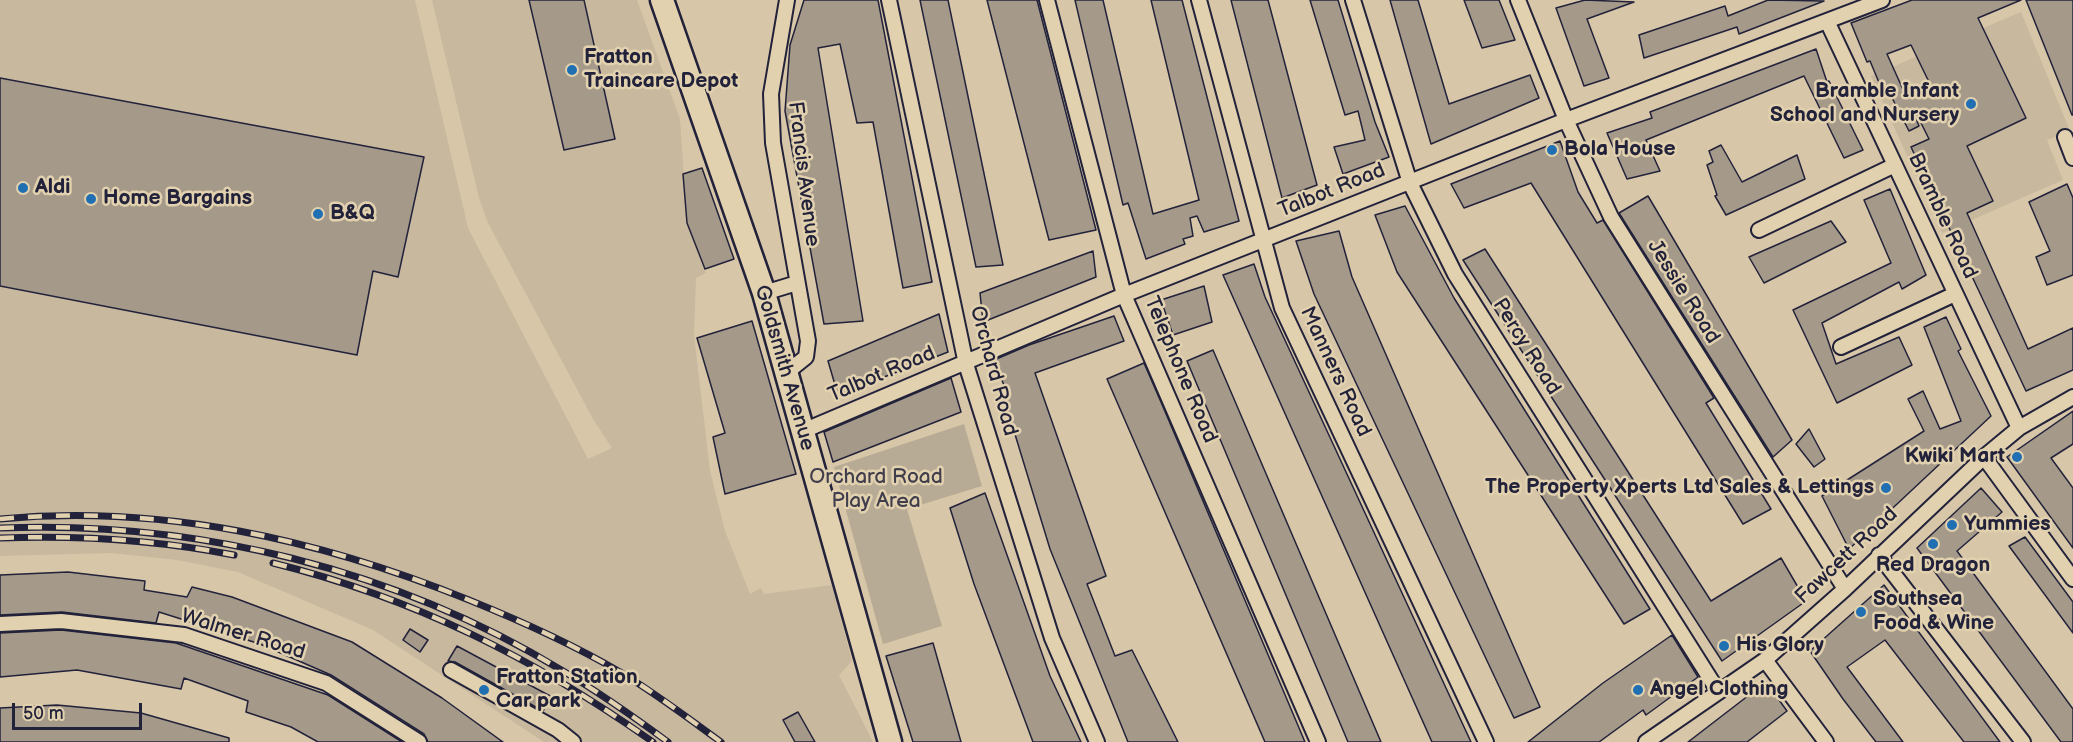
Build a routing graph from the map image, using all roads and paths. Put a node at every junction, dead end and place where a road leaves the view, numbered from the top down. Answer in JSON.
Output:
{"nodes":[{"id":1,"x":662,"y":0,"type":"edge"},
{"id":2,"x":787,"y":0,"type":"edge"},
{"id":3,"x":889,"y":0,"type":"edge"},
{"id":4,"x":1047,"y":0,"type":"edge"},
{"id":5,"x":1199,"y":0,"type":"edge"},
{"id":6,"x":1353,"y":0,"type":"edge"},
{"id":7,"x":1519,"y":0,"type":"edge"},
{"id":8,"x":1882,"y":0,"type":"edge"},
{"id":9,"x":1827,"y":21,"type":"junction"},
{"id":10,"x":1566,"y":120,"type":"junction"},
{"id":11,"x":2065,"y":138,"type":"dead end"},
{"id":12,"x":2073,"y":158,"type":"edge"},
{"id":13,"x":1895,"y":165,"type":"junction"},
{"id":14,"x":1410,"y":183,"type":"junction"},
{"id":15,"x":1759,"y":230,"type":"dead end"},
{"id":16,"x":1262,"y":241,"type":"junction"},
{"id":17,"x":797,"y":283,"type":"junction"},
{"id":18,"x":764,"y":293,"type":"junction"},
{"id":19,"x":1955,"y":294,"type":"junction"},
{"id":20,"x":1124,"y":295,"type":"junction"},
{"id":21,"x":1841,"y":347,"type":"dead end"},
{"id":22,"x":966,"y":364,"type":"junction"},
{"id":23,"x":786,"y":373,"type":"junction"},
{"id":24,"x":2073,"y":397,"type":"edge"},
{"id":25,"x":2019,"y":428,"type":"junction"},
{"id":26,"x":802,"y":431,"type":"junction"},
{"id":27,"x":1984,"y":457,"type":"junction"},
{"id":28,"x":1879,"y":555,"type":"junction"},
{"id":29,"x":2073,"y":579,"type":"edge"},
{"id":30,"x":1845,"y":589,"type":"junction"},
{"id":31,"x":0,"y":624,"type":"edge"},
{"id":32,"x":1765,"y":660,"type":"junction"},
{"id":33,"x":451,"y":670,"type":"dead end"},
{"id":34,"x":1718,"y":691,"type":"junction"},
{"id":35,"x":419,"y":742,"type":"edge"},
{"id":36,"x":573,"y":742,"type":"edge"},
{"id":37,"x":890,"y":742,"type":"edge"},
{"id":38,"x":1097,"y":742,"type":"edge"},
{"id":39,"x":1318,"y":742,"type":"edge"},
{"id":40,"x":1486,"y":742,"type":"edge"},
{"id":41,"x":1646,"y":742,"type":"edge"},
{"id":42,"x":1826,"y":742,"type":"edge"},
{"id":43,"x":2024,"y":742,"type":"edge"}],
"edges":[{"from":1,"to":18,"type":"main road","name":"Goldsmith Avenue"},
{"from":2,"to":17,"type":"street","name":"Francis Avenue"},
{"from":3,"to":22,"type":"street","name":"Orchard Road"},
{"from":4,"to":20,"type":"street","name":"Telephone Road"},
{"from":5,"to":16,"type":"street","name":"Manners Road"},
{"from":6,"to":14,"type":"street","name":"Percy Road"},
{"from":7,"to":10,"type":"street","name":"Jessie Road"},
{"from":8,"to":9,"type":"street","name":"Talbot Road"},
{"from":9,"to":10,"type":"street","name":"Talbot Road"},
{"from":9,"to":13,"type":"street","name":"Bramble Road"},
{"from":10,"to":14,"type":"street","name":"Talbot Road"},
{"from":10,"to":30,"type":"street","name":"Jessie Road"},
{"from":11,"to":12,"type":"street"},
{"from":13,"to":15,"type":"street"},
{"from":13,"to":19,"type":"street","name":"Bramble Road"},
{"from":14,"to":16,"type":"street","name":"Talbot Road"},
{"from":14,"to":34,"type":"street","name":"Percy Road"},
{"from":16,"to":20,"type":"street","name":"Talbot Road"},
{"from":16,"to":40,"type":"street","name":"Manners Road"},
{"from":17,"to":18,"type":"street"},
{"from":17,"to":23,"type":"street","name":"Francis Avenue"},
{"from":18,"to":23,"type":"main road","name":"Goldsmith Avenue"},
{"from":19,"to":21,"type":"street"},
{"from":19,"to":25,"type":"street","name":"Bramble Road"},
{"from":20,"to":22,"type":"street","name":"Talbot Road"},
{"from":20,"to":39,"type":"street","name":"Telephone Road"},
{"from":22,"to":26,"type":"street","name":"Talbot Road"},
{"from":22,"to":38,"type":"street","name":"Orchard Road"},
{"from":23,"to":26,"type":"main road","name":"Goldsmith Avenue"},
{"from":24,"to":25,"type":"street","name":"Fawcett Road"},
{"from":25,"to":27,"type":"street","name":"Fawcett Road"},
{"from":26,"to":37,"type":"main road","name":"Goldsmith Avenue"},
{"from":27,"to":28,"type":"street","name":"Fawcett Road"},
{"from":27,"to":29,"type":"street"},
{"from":28,"to":30,"type":"street","name":"Fawcett Road"},
{"from":28,"to":43,"type":"street"},
{"from":30,"to":32,"type":"street","name":"Fawcett Road"},
{"from":31,"to":35,"type":"street","name":"Walmer Road"},
{"from":32,"to":34,"type":"street","name":"Fawcett Road"},
{"from":32,"to":42,"type":"street"},
{"from":33,"to":36,"type":"street"},
{"from":34,"to":41,"type":"street","name":"Fawcett Road"}]}
